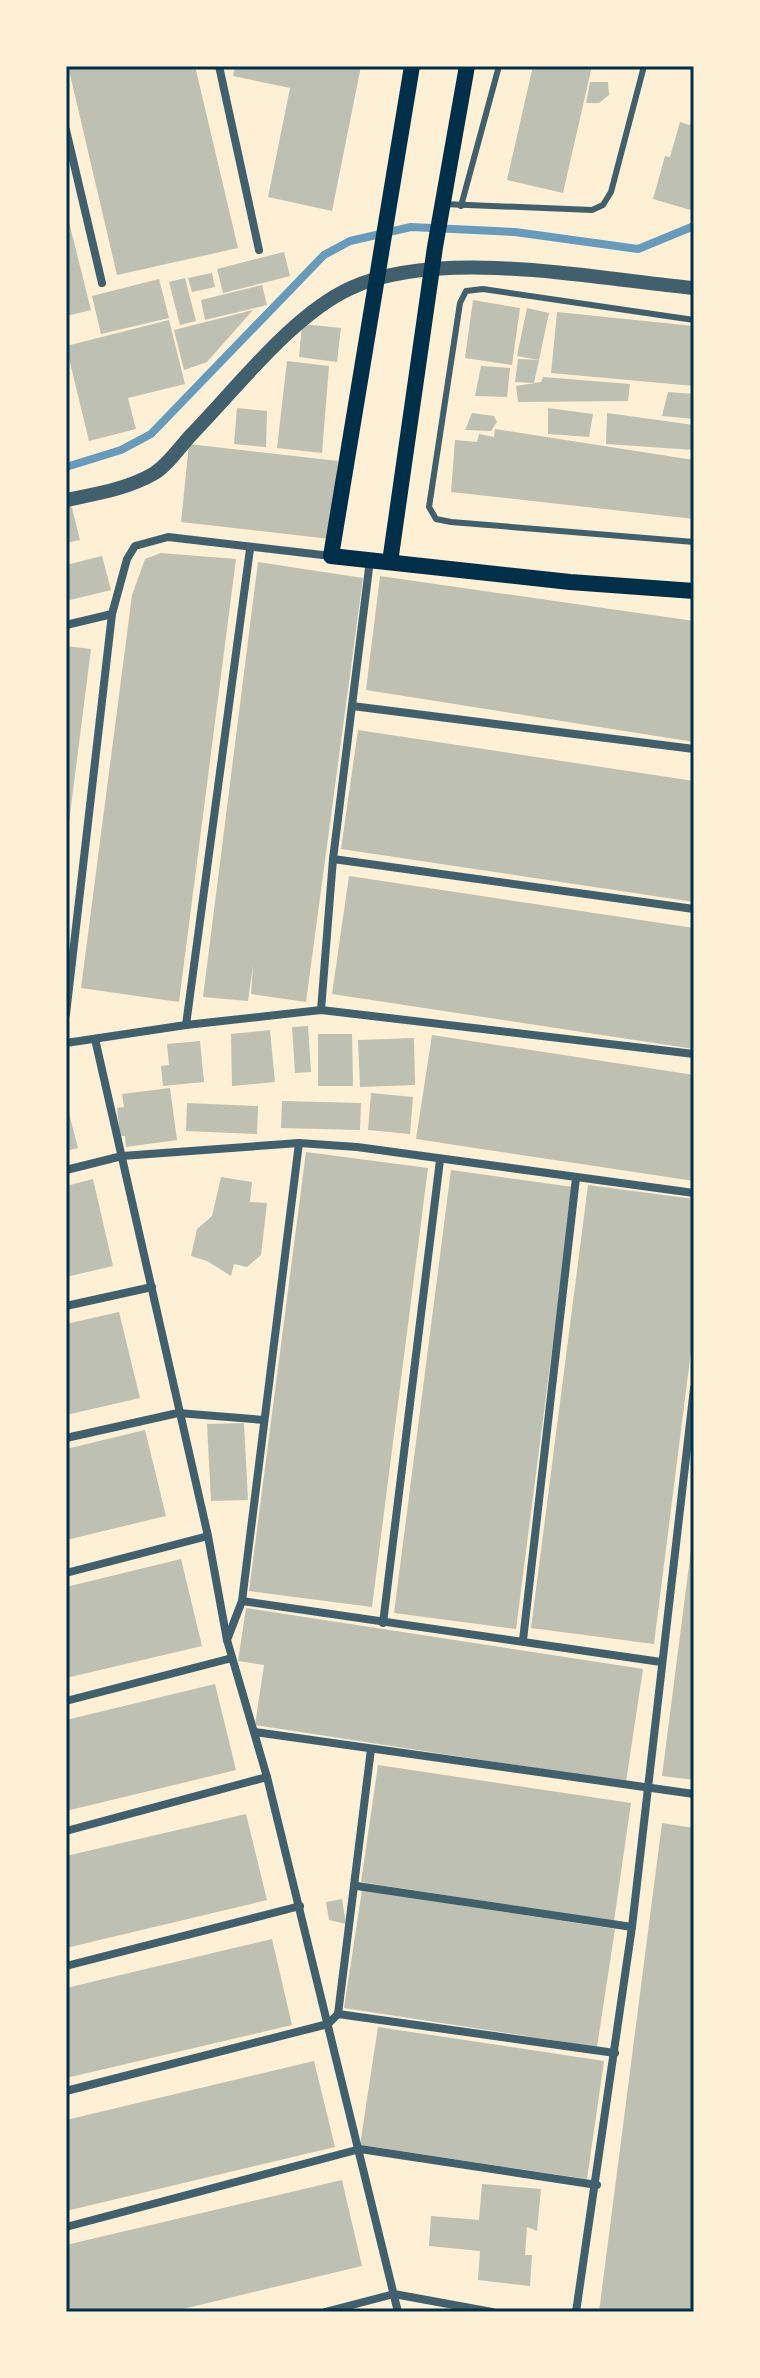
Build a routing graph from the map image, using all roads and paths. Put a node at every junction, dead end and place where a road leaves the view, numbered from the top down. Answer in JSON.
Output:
{"nodes":[{"id":1,"x":219,"y":66,"type":"edge"},
{"id":2,"x":412,"y":66,"type":"edge"},
{"id":3,"x":467,"y":66,"type":"edge"},
{"id":4,"x":499,"y":66,"type":"edge"},
{"id":5,"x":644,"y":66,"type":"edge"},
{"id":6,"x":66,"y":130,"type":"edge"},
{"id":7,"x":443,"y":204,"type":"junction"},
{"id":8,"x":461,"y":206,"type":"junction"},
{"id":9,"x":259,"y":250,"type":"dead end"},
{"id":10,"x":433,"y":268,"type":"junction"},
{"id":11,"x":379,"y":278,"type":"junction"},
{"id":12,"x":102,"y":283,"type":"dead end"},
{"id":13,"x":694,"y":288,"type":"edge"},
{"id":14,"x":694,"y":320,"type":"edge"},
{"id":15,"x":66,"y":500,"type":"edge"},
{"id":16,"x":694,"y":542,"type":"edge"},
{"id":17,"x":250,"y":549,"type":"junction"},
{"id":18,"x":331,"y":556,"type":"junction"},
{"id":19,"x":370,"y":560,"type":"junction"},
{"id":20,"x":390,"y":562,"type":"junction"},
{"id":21,"x":694,"y":591,"type":"edge"},
{"id":22,"x":112,"y":614,"type":"junction"},
{"id":23,"x":66,"y":625,"type":"edge"},
{"id":24,"x":352,"y":706,"type":"junction"},
{"id":25,"x":694,"y":749,"type":"edge"},
{"id":26,"x":333,"y":859,"type":"junction"},
{"id":27,"x":694,"y":909,"type":"edge"},
{"id":28,"x":321,"y":1010,"type":"junction"},
{"id":29,"x":66,"y":1014,"type":"edge"},
{"id":30,"x":186,"y":1025,"type":"junction"},
{"id":31,"x":95,"y":1039,"type":"junction"},
{"id":32,"x":66,"y":1043,"type":"edge"},
{"id":33,"x":694,"y":1054,"type":"edge"},
{"id":34,"x":299,"y":1143,"type":"junction"},
{"id":35,"x":122,"y":1156,"type":"junction"},
{"id":36,"x":440,"y":1160,"type":"junction"},
{"id":37,"x":66,"y":1170,"type":"edge"},
{"id":38,"x":576,"y":1178,"type":"junction"},
{"id":39,"x":694,"y":1193,"type":"edge"},
{"id":40,"x":152,"y":1287,"type":"junction"},
{"id":41,"x":66,"y":1306,"type":"edge"},
{"id":42,"x":694,"y":1388,"type":"edge"},
{"id":43,"x":178,"y":1413,"type":"junction"},
{"id":44,"x":264,"y":1420,"type":"junction"},
{"id":45,"x":66,"y":1438,"type":"edge"},
{"id":46,"x":208,"y":1536,"type":"junction"},
{"id":47,"x":66,"y":1573,"type":"edge"},
{"id":48,"x":242,"y":1601,"type":"junction"},
{"id":49,"x":383,"y":1623,"type":"junction"},
{"id":50,"x":227,"y":1640,"type":"junction"},
{"id":51,"x":523,"y":1640,"type":"junction"},
{"id":52,"x":232,"y":1658,"type":"junction"},
{"id":53,"x":661,"y":1662,"type":"junction"},
{"id":54,"x":66,"y":1701,"type":"edge"},
{"id":55,"x":255,"y":1732,"type":"junction"},
{"id":56,"x":371,"y":1749,"type":"junction"},
{"id":57,"x":267,"y":1777,"type":"junction"},
{"id":58,"x":648,"y":1788,"type":"junction"},
{"id":59,"x":694,"y":1794,"type":"edge"},
{"id":60,"x":66,"y":1831,"type":"edge"},
{"id":61,"x":357,"y":1886,"type":"junction"},
{"id":62,"x":300,"y":1906,"type":"junction"},
{"id":63,"x":632,"y":1927,"type":"junction"},
{"id":64,"x":66,"y":1966,"type":"edge"},
{"id":65,"x":338,"y":2014,"type":"junction"},
{"id":66,"x":328,"y":2024,"type":"junction"},
{"id":67,"x":615,"y":2053,"type":"junction"},
{"id":68,"x":66,"y":2091,"type":"edge"},
{"id":69,"x":360,"y":2149,"type":"junction"},
{"id":70,"x":597,"y":2185,"type":"junction"},
{"id":71,"x":66,"y":2227,"type":"edge"},
{"id":72,"x":394,"y":2294,"type":"junction"},
{"id":73,"x":325,"y":2312,"type":"edge"},
{"id":74,"x":398,"y":2312,"type":"edge"},
{"id":75,"x":492,"y":2312,"type":"edge"},
{"id":76,"x":576,"y":2312,"type":"edge"}],
"edges":[{"from":1,"to":9,"type":"street"},
{"from":2,"to":11,"type":"main road"},
{"from":3,"to":7,"type":"main road"},
{"from":4,"to":8,"type":"lane"},
{"from":5,"to":8,"type":"lane"},
{"from":6,"to":12,"type":"street"},
{"from":7,"to":8,"type":"lane"},
{"from":7,"to":10,"type":"main road"},
{"from":10,"to":11,"type":"street"},
{"from":10,"to":13,"type":"street"},
{"from":10,"to":20,"type":"main road"},
{"from":11,"to":15,"type":"street"},
{"from":11,"to":18,"type":"main road"},
{"from":14,"to":16,"type":"lane"},
{"from":17,"to":18,"type":"street"},
{"from":17,"to":22,"type":"street"},
{"from":17,"to":30,"type":"street"},
{"from":18,"to":19,"type":"main road"},
{"from":19,"to":20,"type":"main road"},
{"from":19,"to":24,"type":"street"},
{"from":20,"to":21,"type":"main road"},
{"from":22,"to":23,"type":"street"},
{"from":22,"to":29,"type":"street"},
{"from":24,"to":25,"type":"street"},
{"from":24,"to":26,"type":"street"},
{"from":26,"to":27,"type":"street"},
{"from":26,"to":28,"type":"street"},
{"from":28,"to":30,"type":"street"},
{"from":28,"to":33,"type":"street"},
{"from":30,"to":31,"type":"street"},
{"from":31,"to":32,"type":"street"},
{"from":31,"to":35,"type":"street"},
{"from":34,"to":35,"type":"street"},
{"from":34,"to":36,"type":"street"},
{"from":34,"to":44,"type":"street"},
{"from":35,"to":37,"type":"street"},
{"from":35,"to":40,"type":"street"},
{"from":36,"to":38,"type":"street"},
{"from":36,"to":49,"type":"street"},
{"from":38,"to":39,"type":"street"},
{"from":38,"to":51,"type":"street"},
{"from":40,"to":41,"type":"street"},
{"from":40,"to":43,"type":"street"},
{"from":42,"to":53,"type":"street"},
{"from":43,"to":44,"type":"street"},
{"from":43,"to":45,"type":"street"},
{"from":43,"to":46,"type":"street"},
{"from":44,"to":48,"type":"street"},
{"from":46,"to":47,"type":"street"},
{"from":46,"to":50,"type":"street"},
{"from":48,"to":49,"type":"street"},
{"from":48,"to":50,"type":"street"},
{"from":49,"to":51,"type":"street"},
{"from":50,"to":52,"type":"street"},
{"from":51,"to":53,"type":"street"},
{"from":52,"to":54,"type":"street"},
{"from":52,"to":55,"type":"street"},
{"from":53,"to":58,"type":"street"},
{"from":55,"to":56,"type":"street"},
{"from":55,"to":57,"type":"street"},
{"from":56,"to":58,"type":"street"},
{"from":56,"to":61,"type":"street"},
{"from":57,"to":60,"type":"street"},
{"from":57,"to":62,"type":"street"},
{"from":58,"to":59,"type":"street"},
{"from":58,"to":63,"type":"street"},
{"from":61,"to":63,"type":"street"},
{"from":61,"to":65,"type":"street"},
{"from":62,"to":64,"type":"street"},
{"from":62,"to":66,"type":"street"},
{"from":63,"to":67,"type":"street"},
{"from":65,"to":66,"type":"street"},
{"from":65,"to":67,"type":"street"},
{"from":66,"to":68,"type":"street"},
{"from":66,"to":69,"type":"street"},
{"from":67,"to":70,"type":"street"},
{"from":69,"to":70,"type":"street"},
{"from":69,"to":71,"type":"street"},
{"from":69,"to":72,"type":"street"},
{"from":70,"to":76,"type":"street"},
{"from":72,"to":73,"type":"street"},
{"from":72,"to":74,"type":"street"},
{"from":72,"to":75,"type":"street"}]}
